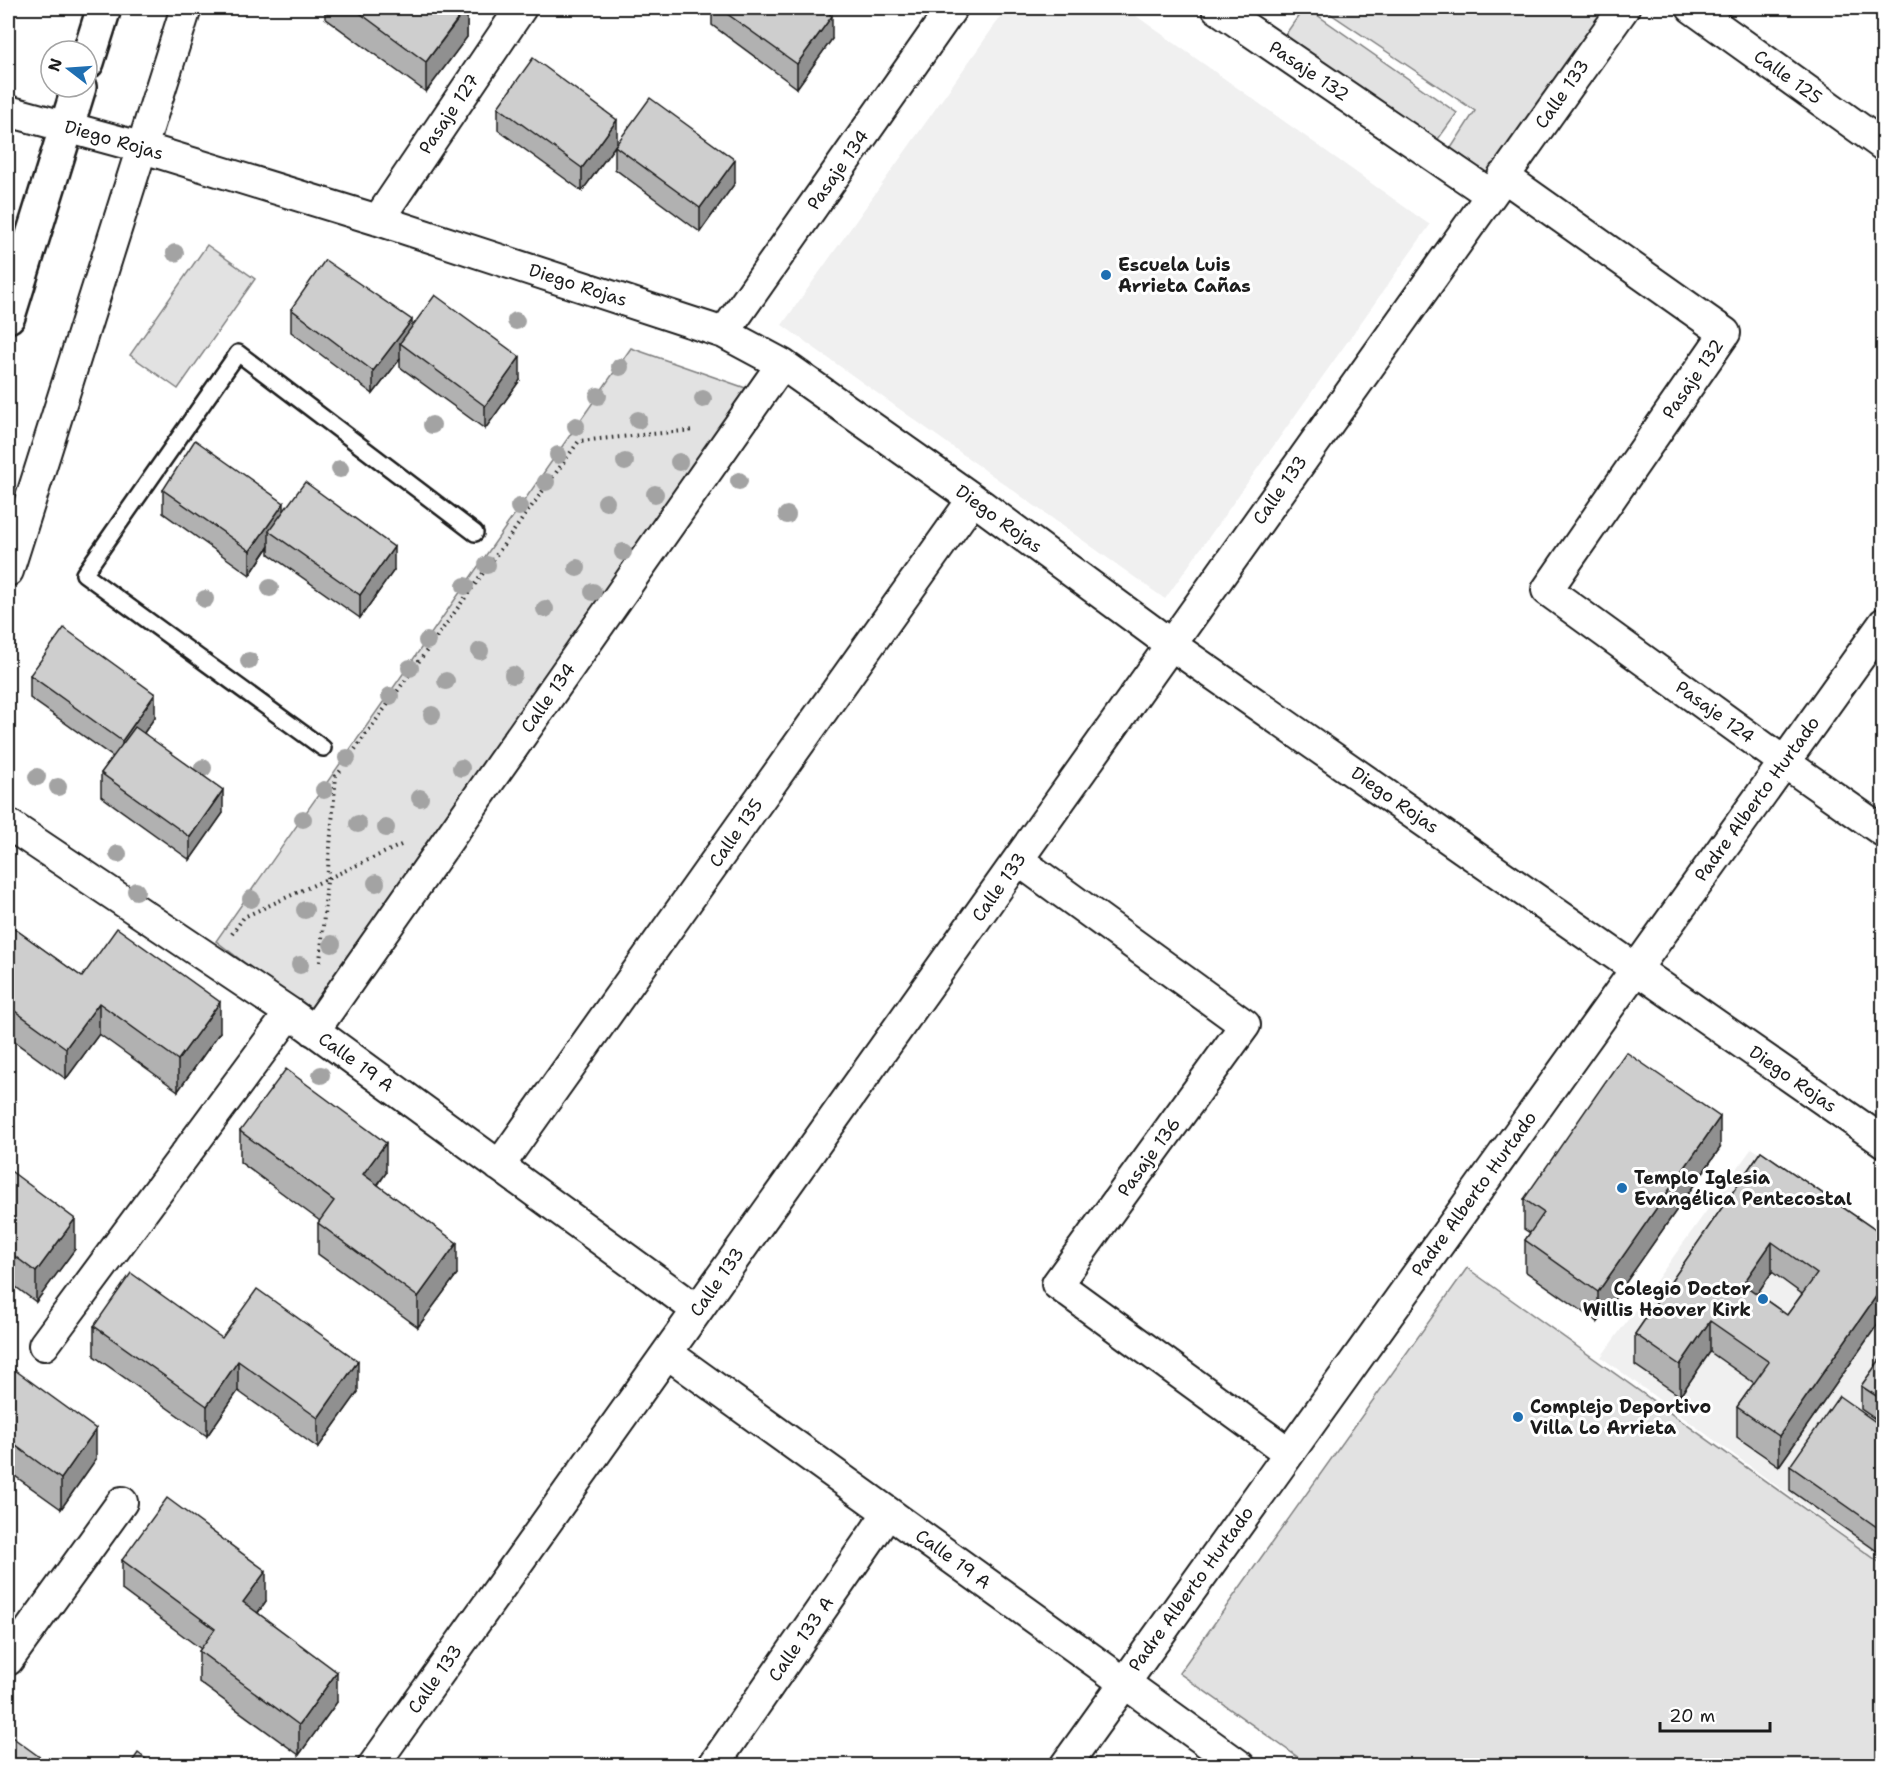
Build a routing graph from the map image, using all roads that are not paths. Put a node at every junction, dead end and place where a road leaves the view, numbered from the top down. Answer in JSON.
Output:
{"nodes":[{"id":1,"x":104,"y":8,"type":"edge"},
{"id":2,"x":186,"y":8,"type":"edge"},
{"id":3,"x":521,"y":8,"type":"edge"},
{"id":4,"x":952,"y":8,"type":"edge"},
{"id":5,"x":1217,"y":8,"type":"edge"},
{"id":6,"x":1624,"y":8,"type":"edge"},
{"id":7,"x":1692,"y":8,"type":"edge"},
{"id":8,"x":94,"y":39,"type":"edge"},
{"id":9,"x":75,"y":99,"type":"edge"},
{"id":10,"x":8,"y":111,"type":"edge"},
{"id":11,"x":66,"y":127,"type":"junction"},
{"id":12,"x":1884,"y":146,"type":"edge"},
{"id":13,"x":140,"y":147,"type":"junction"},
{"id":14,"x":1497,"y":186,"type":"junction"},
{"id":15,"x":378,"y":220,"type":"junction"},
{"id":16,"x":8,"y":316,"type":"edge"},
{"id":17,"x":724,"y":333,"type":"junction"},
{"id":18,"x":782,"y":364,"type":"junction"},
{"id":19,"x":973,"y":499,"type":"junction"},
{"id":20,"x":475,"y":533,"type":"dead end"},
{"id":21,"x":8,"y":570,"type":"edge"},
{"id":22,"x":1547,"y":590,"type":"joint"},
{"id":23,"x":1884,"y":623,"type":"edge"},
{"id":24,"x":1170,"y":644,"type":"junction"},
{"id":25,"x":323,"y":748,"type":"dead end"},
{"id":26,"x":1784,"y":762,"type":"junction"},
{"id":27,"x":8,"y":824,"type":"edge"},
{"id":28,"x":1884,"y":832,"type":"edge"},
{"id":29,"x":1017,"y":860,"type":"junction"},
{"id":30,"x":1636,"y":968,"type":"junction"},
{"id":31,"x":290,"y":1013,"type":"junction"},
{"id":32,"x":314,"y":1031,"type":"junction"},
{"id":33,"x":1884,"y":1142,"type":"edge"},
{"id":34,"x":499,"y":1166,"type":"junction"},
{"id":35,"x":697,"y":1310,"type":"junction"},
{"id":36,"x":44,"y":1345,"type":"dead end"},
{"id":37,"x":667,"y":1353,"type":"junction"},
{"id":38,"x":1289,"y":1453,"type":"junction"},
{"id":39,"x":122,"y":1502,"type":"dead end"},
{"id":40,"x":888,"y":1513,"type":"junction"},
{"id":41,"x":8,"y":1660,"type":"edge"},
{"id":42,"x":1124,"y":1682,"type":"junction"},
{"id":43,"x":373,"y":1766,"type":"edge"},
{"id":44,"x":712,"y":1766,"type":"edge"},
{"id":45,"x":1065,"y":1766,"type":"edge"},
{"id":46,"x":1240,"y":1766,"type":"edge"}],
"edges":[{"from":1,"to":8,"type":"main road"},
{"from":2,"to":13,"type":"street"},
{"from":3,"to":15,"type":"street","name":"Pasaje 127"},
{"from":4,"to":17,"type":"street","name":"Pasaje 134"},
{"from":5,"to":14,"type":"street","name":"Pasaje 132"},
{"from":6,"to":14,"type":"street","name":"Calle 133"},
{"from":7,"to":12,"type":"street","name":"Calle 125"},
{"from":9,"to":11,"type":"main road"},
{"from":10,"to":11,"type":"street","name":"Diego Rojas"},
{"from":11,"to":13,"type":"street","name":"Diego Rojas"},
{"from":11,"to":16,"type":"main road"},
{"from":13,"to":15,"type":"street","name":"Diego Rojas"},
{"from":13,"to":21,"type":"street"},
{"from":14,"to":22,"type":"street","name":"Pasaje 132"},
{"from":14,"to":24,"type":"street","name":"Calle 133"},
{"from":15,"to":17,"type":"street","name":"Diego Rojas"},
{"from":17,"to":18,"type":"street","name":"Diego Rojas"},
{"from":18,"to":19,"type":"street","name":"Diego Rojas"},
{"from":18,"to":32,"type":"street","name":"Calle 134"},
{"from":19,"to":24,"type":"street","name":"Diego Rojas"},
{"from":19,"to":34,"type":"street","name":"Calle 135"},
{"from":20,"to":25,"type":"lane"},
{"from":22,"to":26,"type":"street","name":"Pasaje 124"},
{"from":23,"to":26,"type":"street","name":"Padre Alberto Hurtado"},
{"from":24,"to":29,"type":"street","name":"Calle 133"},
{"from":24,"to":30,"type":"street","name":"Diego Rojas"},
{"from":26,"to":28,"type":"street","name":"Pasaje 124"},
{"from":26,"to":30,"type":"street","name":"Padre Alberto Hurtado"},
{"from":27,"to":31,"type":"street","name":"Calle 19 A"},
{"from":29,"to":35,"type":"street","name":"Calle 133"},
{"from":29,"to":38,"type":"street","name":"Pasaje 136"},
{"from":30,"to":33,"type":"street","name":"Diego Rojas"},
{"from":30,"to":38,"type":"street","name":"Padre Alberto Hurtado"},
{"from":31,"to":32,"type":"street","name":"Calle 19 A"},
{"from":31,"to":36,"type":"street"},
{"from":32,"to":34,"type":"street","name":"Calle 19 A"},
{"from":34,"to":35,"type":"street","name":"Calle 19 A"},
{"from":35,"to":37,"type":"street","name":"Calle 133"},
{"from":37,"to":40,"type":"street","name":"Calle 19 A"},
{"from":37,"to":43,"type":"street","name":"Calle 133"},
{"from":38,"to":42,"type":"street","name":"Padre Alberto Hurtado"},
{"from":39,"to":41,"type":"street"},
{"from":40,"to":42,"type":"street","name":"Calle 19 A"},
{"from":40,"to":44,"type":"street","name":"Calle 133 A"},
{"from":42,"to":45,"type":"street","name":"Padre Alberto Hurtado"},
{"from":42,"to":46,"type":"street","name":"Calle 19 A"}]}
